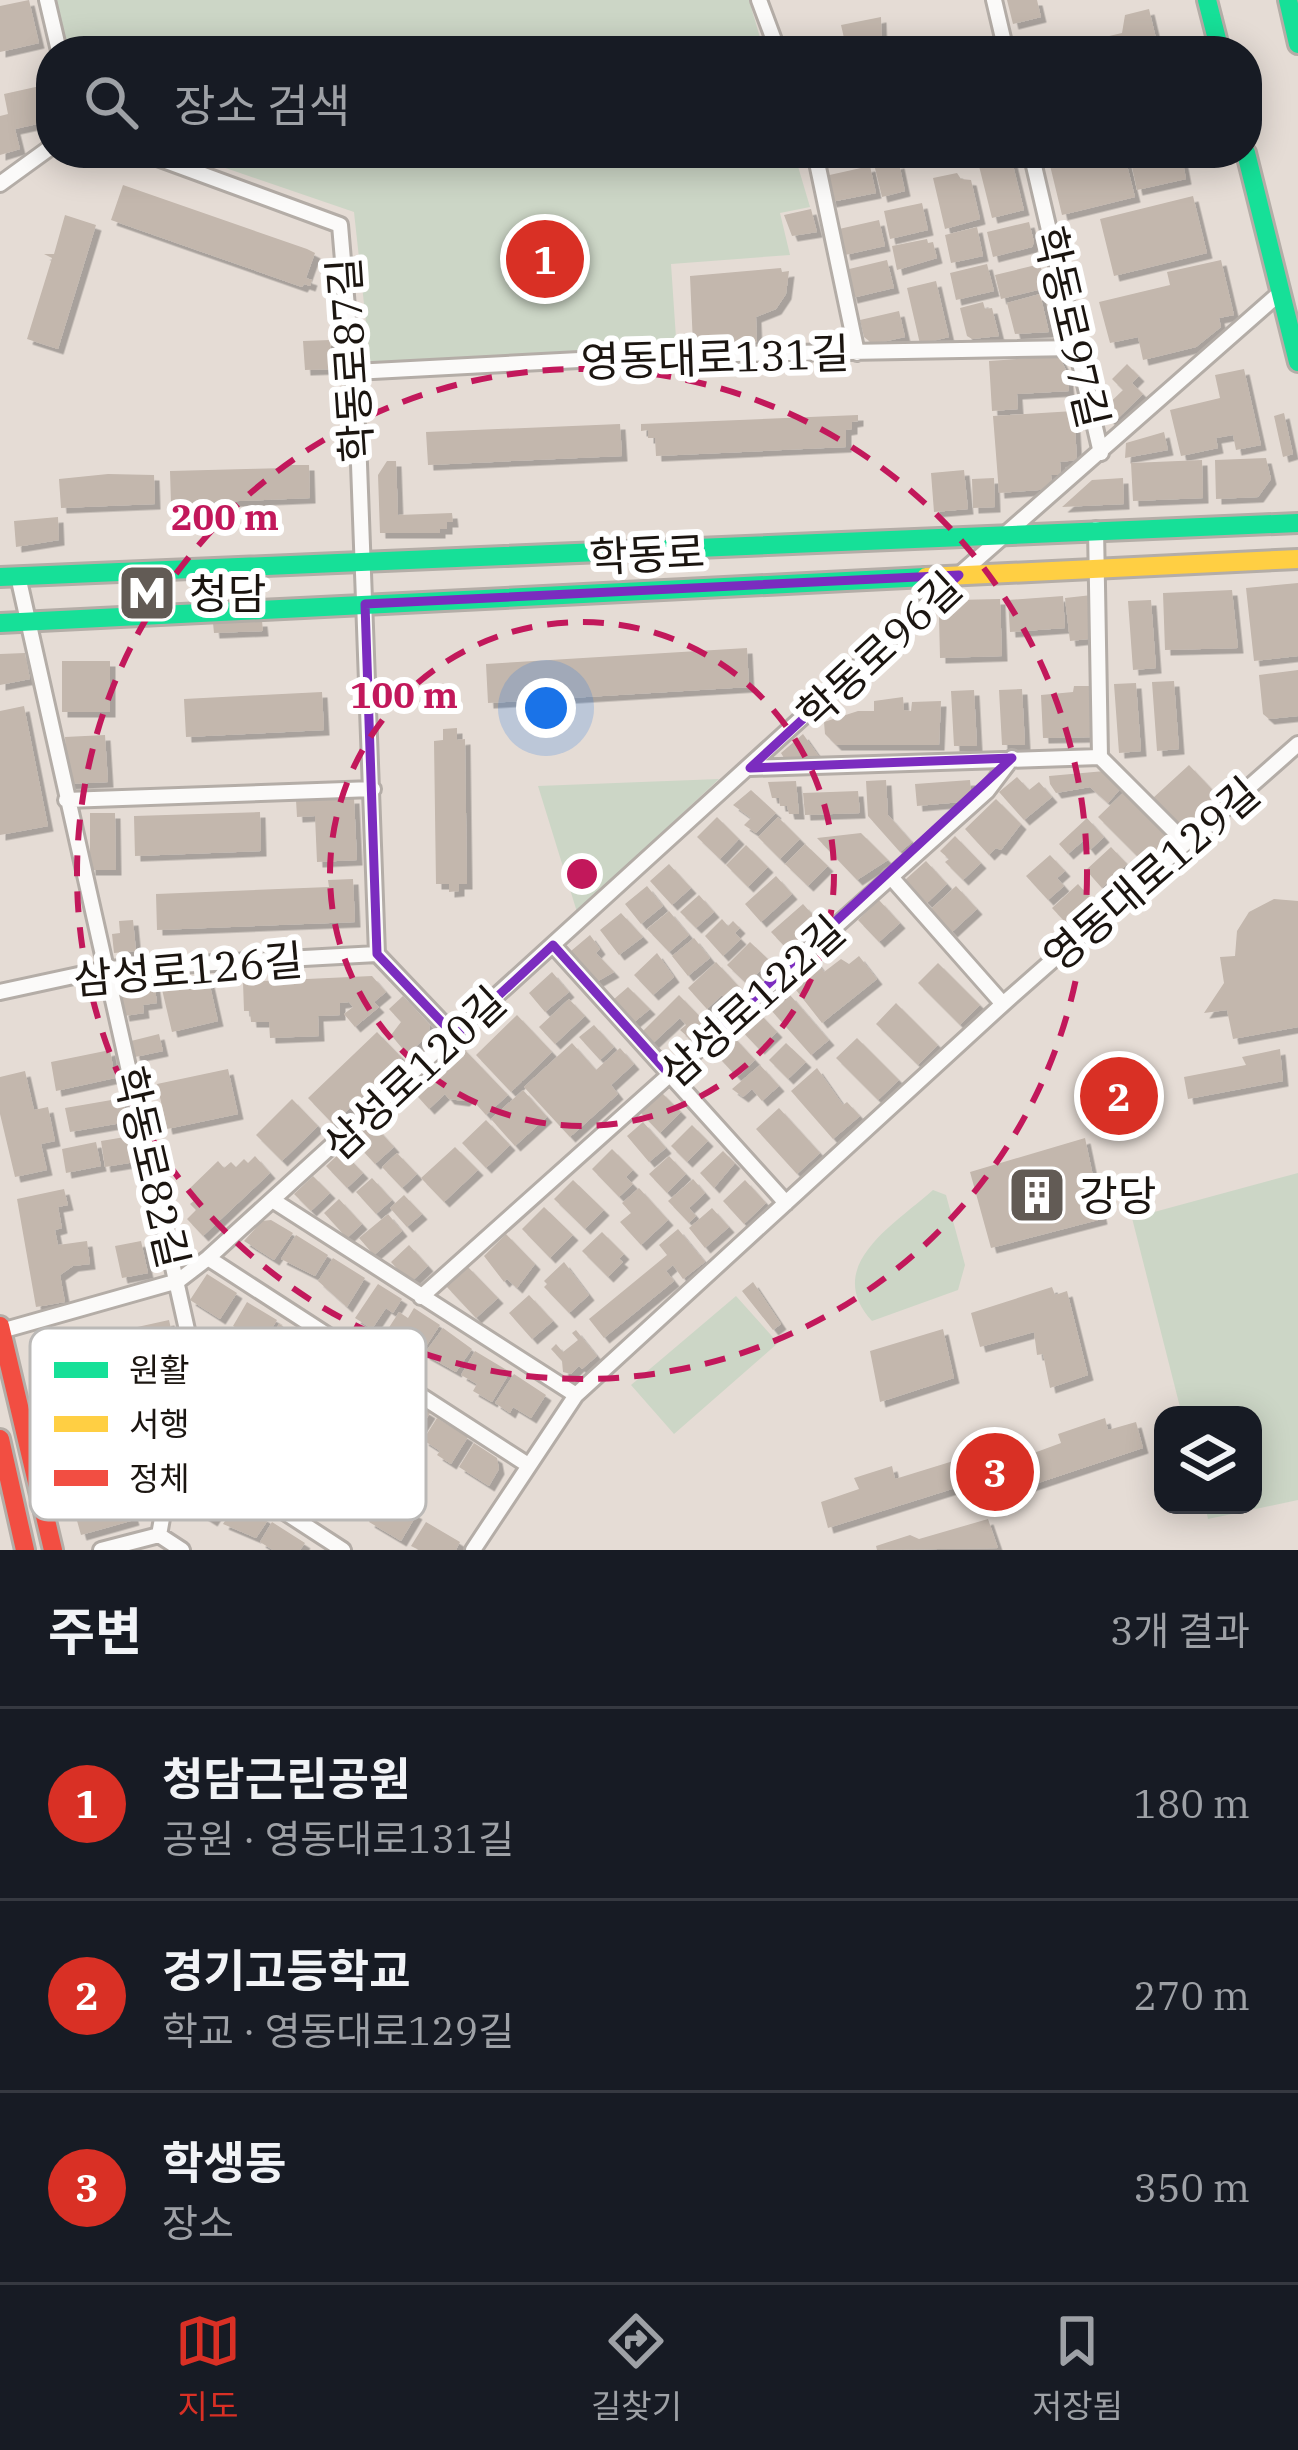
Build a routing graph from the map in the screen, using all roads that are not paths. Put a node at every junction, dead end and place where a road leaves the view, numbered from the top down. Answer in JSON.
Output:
{"nodes":[{"id":1,"x":47,"y":0,"type":"edge"},
{"id":2,"x":759,"y":0,"type":"edge"},
{"id":3,"x":994,"y":0,"type":"edge"},
{"id":4,"x":1207,"y":0,"type":"edge"},
{"id":5,"x":1288,"y":0,"type":"edge"},
{"id":6,"x":55,"y":36,"type":"edge"},
{"id":7,"x":772,"y":36,"type":"edge"},
{"id":8,"x":1002,"y":36,"type":"edge"},
{"id":9,"x":1216,"y":36,"type":"edge"},
{"id":10,"x":1298,"y":44,"type":"edge"},
{"id":11,"x":36,"y":158,"type":"edge"},
{"id":12,"x":185,"y":168,"type":"edge"},
{"id":13,"x":819,"y":168,"type":"edge"},
{"id":14,"x":1034,"y":168,"type":"edge"},
{"id":15,"x":1250,"y":168,"type":"edge"},
{"id":16,"x":0,"y":184,"type":"edge"},
{"id":17,"x":1281,"y":292,"type":"junction"},
{"id":18,"x":1076,"y":348,"type":"junction"},
{"id":19,"x":857,"y":352,"type":"junction"},
{"id":20,"x":1298,"y":362,"type":"edge"},
{"id":21,"x":354,"y":372,"type":"junction"},
{"id":22,"x":1101,"y":453,"type":"junction"},
{"id":23,"x":1298,"y":523,"type":"edge"},
{"id":24,"x":1096,"y":529,"type":"junction"},
{"id":25,"x":1010,"y":534,"type":"junction"},
{"id":26,"x":1298,"y":559,"type":"edge"},
{"id":27,"x":363,"y":560,"type":"junction"},
{"id":28,"x":1096,"y":571,"type":"junction"},
{"id":29,"x":959,"y":575,"type":"junction"},
{"id":30,"x":9,"y":577,"type":"edge"},
{"id":31,"x":365,"y":604,"type":"junction"},
{"id":32,"x":29,"y":622,"type":"junction"},
{"id":33,"x":0,"y":623,"type":"edge"},
{"id":34,"x":1298,"y":744,"type":"edge"},
{"id":35,"x":1100,"y":757,"type":"junction"},
{"id":36,"x":1012,"y":758,"type":"junction"},
{"id":37,"x":751,"y":768,"type":"junction"},
{"id":38,"x":373,"y":789,"type":"junction"},
{"id":39,"x":66,"y":800,"type":"junction"},
{"id":40,"x":1185,"y":842,"type":"junction"},
{"id":41,"x":890,"y":876,"type":"junction"},
{"id":42,"x":553,"y":945,"type":"junction"},
{"id":43,"x":377,"y":954,"type":"junction"},
{"id":44,"x":106,"y":969,"type":"junction"},
{"id":45,"x":0,"y":992,"type":"edge"},
{"id":46,"x":1004,"y":1004,"type":"junction"},
{"id":47,"x":455,"y":1036,"type":"junction"},
{"id":48,"x":670,"y":1075,"type":"junction"},
{"id":49,"x":274,"y":1201,"type":"junction"},
{"id":50,"x":785,"y":1203,"type":"junction"},
{"id":51,"x":208,"y":1258,"type":"junction"},
{"id":52,"x":178,"y":1281,"type":"junction"},
{"id":53,"x":421,"y":1297,"type":"junction"},
{"id":54,"x":188,"y":1328,"type":"edge"},
{"id":55,"x":316,"y":1328,"type":"edge"},
{"id":56,"x":1,"y":1329,"type":"edge"},
{"id":57,"x":576,"y":1395,"type":"junction"},
{"id":58,"x":426,"y":1399,"type":"edge"},
{"id":59,"x":0,"y":1439,"type":"edge"},
{"id":60,"x":30,"y":1455,"type":"edge"},
{"id":61,"x":528,"y":1465,"type":"junction"},
{"id":62,"x":45,"y":1520,"type":"edge"},
{"id":63,"x":162,"y":1520,"type":"edge"},
{"id":64,"x":297,"y":1520,"type":"edge"},
{"id":65,"x":159,"y":1535,"type":"junction"},
{"id":66,"x":25,"y":1550,"type":"edge"},
{"id":67,"x":52,"y":1550,"type":"edge"},
{"id":68,"x":101,"y":1550,"type":"edge"},
{"id":69,"x":182,"y":1550,"type":"edge"},
{"id":70,"x":343,"y":1550,"type":"edge"},
{"id":71,"x":473,"y":1550,"type":"edge"}],
"edges":[{"from":1,"to":6,"type":"street"},
{"from":2,"to":7,"type":"street"},
{"from":3,"to":8,"type":"street"},
{"from":4,"to":9,"type":"main road"},
{"from":5,"to":10,"type":"main road"},
{"from":11,"to":16,"type":"street"},
{"from":12,"to":21,"type":"street","name":"학동로87길"},
{"from":13,"to":19,"type":"street"},
{"from":14,"to":18,"type":"street","name":"학동로97길"},
{"from":15,"to":17,"type":"main road"},
{"from":17,"to":20,"type":"main road"},
{"from":17,"to":22,"type":"street"},
{"from":18,"to":19,"type":"street","name":"영동대로131길"},
{"from":18,"to":22,"type":"street","name":"학동로97길"},
{"from":19,"to":21,"type":"street","name":"영동대로131길"},
{"from":21,"to":27,"type":"street","name":"학동로87길"},
{"from":22,"to":25,"type":"street","name":"학동로97길"},
{"from":23,"to":24,"type":"main road","name":"학동로"},
{"from":24,"to":25,"type":"main road","name":"학동로"},
{"from":24,"to":28,"type":"street"},
{"from":25,"to":27,"type":"main road","name":"학동로"},
{"from":25,"to":29,"type":"street","name":"학동로96길"},
{"from":26,"to":28,"type":"main road","name":"학동로"},
{"from":27,"to":30,"type":"main road","name":"학동로"},
{"from":27,"to":31,"type":"street","name":"학동로87길"},
{"from":28,"to":29,"type":"main road","name":"학동로"},
{"from":28,"to":35,"type":"street"},
{"from":29,"to":31,"type":"main road","name":"학동로"},
{"from":29,"to":37,"type":"street","name":"학동로96길"},
{"from":30,"to":32,"type":"street","name":"학동로82길"},
{"from":31,"to":32,"type":"main road","name":"학동로"},
{"from":31,"to":38,"type":"street","name":"학동로87길"},
{"from":32,"to":33,"type":"main road","name":"학동로"},
{"from":32,"to":39,"type":"street","name":"학동로82길"},
{"from":34,"to":40,"type":"street","name":"영동대로129길"},
{"from":35,"to":36,"type":"street"},
{"from":35,"to":40,"type":"street"},
{"from":36,"to":37,"type":"street"},
{"from":36,"to":41,"type":"street","name":"삼성로122길"},
{"from":37,"to":42,"type":"street","name":"삼성로120길"},
{"from":38,"to":39,"type":"street"},
{"from":38,"to":43,"type":"street","name":"학동로87길"},
{"from":39,"to":44,"type":"street","name":"학동로82길"},
{"from":40,"to":46,"type":"street","name":"영동대로129길"},
{"from":41,"to":46,"type":"street","name":"영동대로129길"},
{"from":41,"to":48,"type":"street","name":"삼성로122길"},
{"from":42,"to":47,"type":"street","name":"삼성로120길"},
{"from":42,"to":48,"type":"street"},
{"from":43,"to":44,"type":"street","name":"삼성로126길"},
{"from":43,"to":47,"type":"street"},
{"from":44,"to":45,"type":"street","name":"삼성로126길"},
{"from":44,"to":52,"type":"street","name":"학동로82길"},
{"from":46,"to":50,"type":"street","name":"영동대로129길"},
{"from":47,"to":49,"type":"street","name":"삼성로120길"},
{"from":48,"to":50,"type":"street"},
{"from":48,"to":53,"type":"street","name":"삼성로122길"},
{"from":49,"to":51,"type":"street","name":"삼성로120길"},
{"from":49,"to":53,"type":"street"},
{"from":50,"to":57,"type":"street","name":"영동대로129길"},
{"from":51,"to":52,"type":"street","name":"삼성로120길"},
{"from":51,"to":55,"type":"street"},
{"from":52,"to":54,"type":"street","name":"학동로82길"},
{"from":52,"to":56,"type":"street","name":"삼성로120길"},
{"from":53,"to":57,"type":"street"},
{"from":56,"to":60,"type":"main road"},
{"from":57,"to":61,"type":"street","name":"영동대로129길"},
{"from":58,"to":61,"type":"street"},
{"from":59,"to":66,"type":"main road"},
{"from":61,"to":71,"type":"street","name":"영동대로129길"},
{"from":62,"to":67,"type":"main road"},
{"from":63,"to":65,"type":"street","name":"학동로82길"},
{"from":64,"to":70,"type":"street"},
{"from":65,"to":68,"type":"street"},
{"from":65,"to":69,"type":"street"}]}
